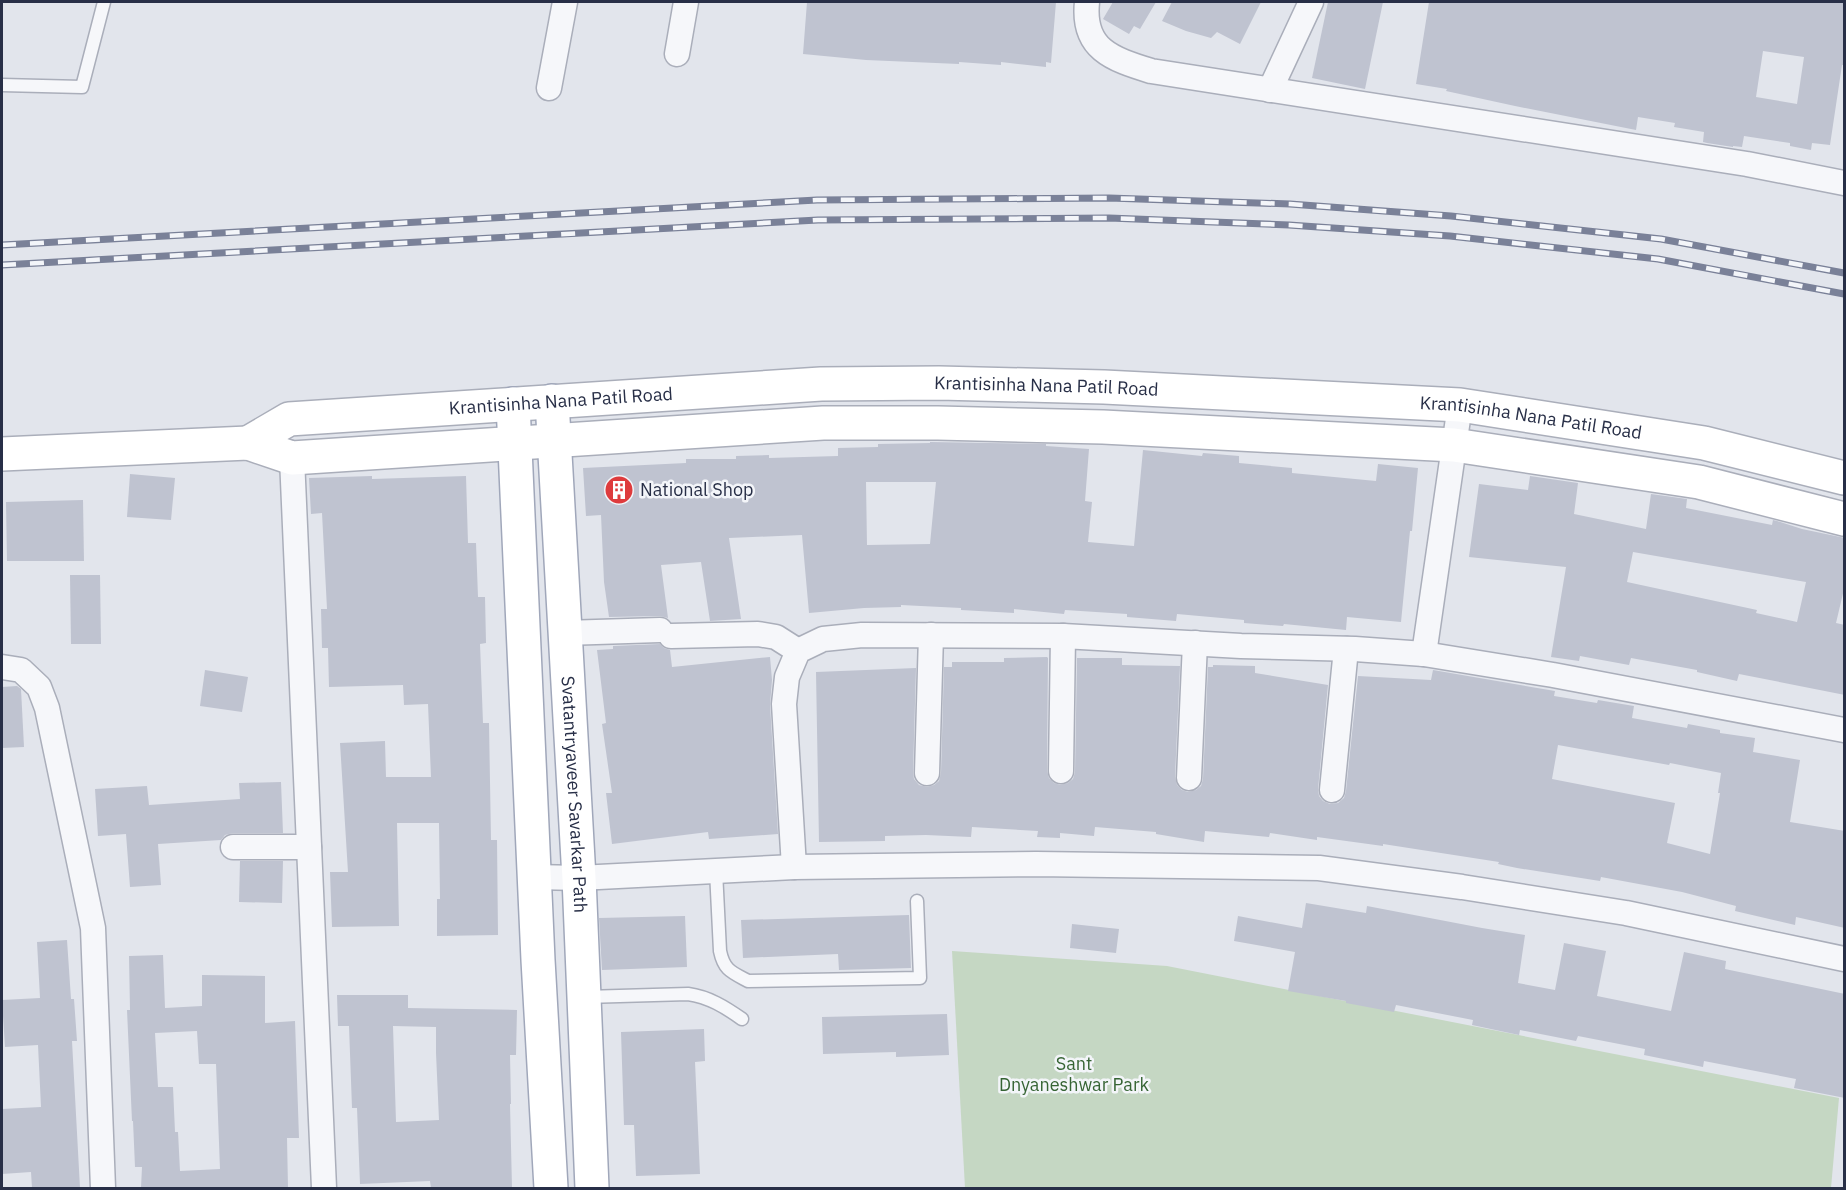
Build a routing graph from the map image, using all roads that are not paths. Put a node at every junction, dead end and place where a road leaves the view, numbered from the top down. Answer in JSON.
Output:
{"nodes":[{"id":1,"x":104,"y":2,"type":"edge"},
{"id":2,"x":566,"y":2,"type":"edge"},
{"id":3,"x":686,"y":2,"type":"edge"},
{"id":4,"x":1087,"y":2,"type":"edge"},
{"id":5,"x":1311,"y":2,"type":"edge"},
{"id":6,"x":677,"y":54,"type":"dead end"},
{"id":7,"x":2,"y":86,"type":"edge"},
{"id":8,"x":549,"y":88,"type":"dead end"},
{"id":9,"x":1270,"y":90,"type":"junction"},
{"id":10,"x":1845,"y":183,"type":"edge"},
{"id":11,"x":552,"y":401,"type":"junction"},
{"id":12,"x":513,"y":404,"type":"junction"},
{"id":13,"x":1460,"y":405,"type":"junction"},
{"id":14,"x":554,"y":441,"type":"junction"},
{"id":15,"x":248,"y":442,"type":"junction"},
{"id":16,"x":514,"y":444,"type":"junction"},
{"id":17,"x":1454,"y":445,"type":"junction"},
{"id":18,"x":2,"y":454,"type":"edge"},
{"id":19,"x":292,"y":458,"type":"junction"},
{"id":20,"x":1845,"y":478,"type":"edge"},
{"id":21,"x":1845,"y":519,"type":"edge"},
{"id":22,"x":564,"y":633,"type":"junction"},
{"id":23,"x":931,"y":635,"type":"junction"},
{"id":24,"x":1063,"y":636,"type":"junction"},
{"id":25,"x":1195,"y":644,"type":"junction"},
{"id":26,"x":1347,"y":649,"type":"junction"},
{"id":27,"x":798,"y":651,"type":"junction"},
{"id":28,"x":1424,"y":654,"type":"junction"},
{"id":29,"x":2,"y":668,"type":"edge"},
{"id":30,"x":1845,"y":730,"type":"edge"},
{"id":31,"x":1061,"y":771,"type":"dead end"},
{"id":32,"x":927,"y":773,"type":"dead end"},
{"id":33,"x":1189,"y":778,"type":"dead end"},
{"id":34,"x":1332,"y":790,"type":"dead end"},
{"id":35,"x":233,"y":847,"type":"dead end"},
{"id":36,"x":309,"y":847,"type":"junction"},
{"id":37,"x":794,"y":867,"type":"junction"},
{"id":38,"x":716,"y":871,"type":"junction"},
{"id":39,"x":534,"y":877,"type":"junction"},
{"id":40,"x":579,"y":878,"type":"junction"},
{"id":41,"x":917,"y":901,"type":"dead end"},
{"id":42,"x":1845,"y":959,"type":"edge"},
{"id":43,"x":584,"y":997,"type":"junction"},
{"id":44,"x":742,"y":1019,"type":"dead end"},
{"id":45,"x":103,"y":1188,"type":"edge"},
{"id":46,"x":324,"y":1188,"type":"edge"},
{"id":47,"x":551,"y":1188,"type":"edge"},
{"id":48,"x":592,"y":1188,"type":"edge"}],
"edges":[{"from":1,"to":7,"type":"lane"},
{"from":2,"to":8,"type":"street"},
{"from":3,"to":6,"type":"street"},
{"from":4,"to":9,"type":"street"},
{"from":5,"to":9,"type":"street"},
{"from":9,"to":10,"type":"street"},
{"from":11,"to":12,"type":"main road","name":"Krantisinha Nana Patil Road"},
{"from":11,"to":13,"type":"main road","name":"Krantisinha Nana Patil Road"},
{"from":11,"to":14,"type":"main road","name":"Svatantryaveer Savarkar Path"},
{"from":12,"to":15,"type":"main road","name":"Krantisinha Nana Patil Road"},
{"from":12,"to":16,"type":"main road"},
{"from":13,"to":17,"type":"street"},
{"from":13,"to":20,"type":"main road","name":"Krantisinha Nana Patil Road"},
{"from":14,"to":16,"type":"main road","name":"Krantisinha Nana Patil Road"},
{"from":14,"to":17,"type":"main road","name":"Krantisinha Nana Patil Road"},
{"from":14,"to":22,"type":"main road","name":"Svatantryaveer Savarkar Path"},
{"from":15,"to":18,"type":"main road","name":"Krantisinha Nana Patil Road"},
{"from":15,"to":19,"type":"main road","name":"Krantisinha Nana Patil Road"},
{"from":16,"to":19,"type":"main road","name":"Krantisinha Nana Patil Road"},
{"from":16,"to":39,"type":"main road"},
{"from":17,"to":21,"type":"main road","name":"Krantisinha Nana Patil Road"},
{"from":17,"to":28,"type":"street"},
{"from":19,"to":36,"type":"street"},
{"from":22,"to":27,"type":"street"},
{"from":22,"to":40,"type":"main road","name":"Svatantryaveer Savarkar Path"},
{"from":23,"to":24,"type":"street"},
{"from":23,"to":27,"type":"street"},
{"from":23,"to":32,"type":"street"},
{"from":24,"to":25,"type":"street"},
{"from":24,"to":31,"type":"street"},
{"from":25,"to":26,"type":"street"},
{"from":25,"to":33,"type":"street"},
{"from":26,"to":28,"type":"street"},
{"from":26,"to":34,"type":"street"},
{"from":27,"to":37,"type":"street"},
{"from":28,"to":30,"type":"street"},
{"from":29,"to":45,"type":"street"},
{"from":35,"to":36,"type":"street"},
{"from":36,"to":46,"type":"street"},
{"from":37,"to":38,"type":"street"},
{"from":37,"to":42,"type":"street"},
{"from":38,"to":40,"type":"street"},
{"from":38,"to":41,"type":"lane"},
{"from":39,"to":40,"type":"street"},
{"from":39,"to":47,"type":"main road"},
{"from":40,"to":43,"type":"main road","name":"Svatantryaveer Savarkar Path"},
{"from":43,"to":44,"type":"lane"},
{"from":43,"to":48,"type":"main road","name":"Svatantryaveer Savarkar Path"}]}
